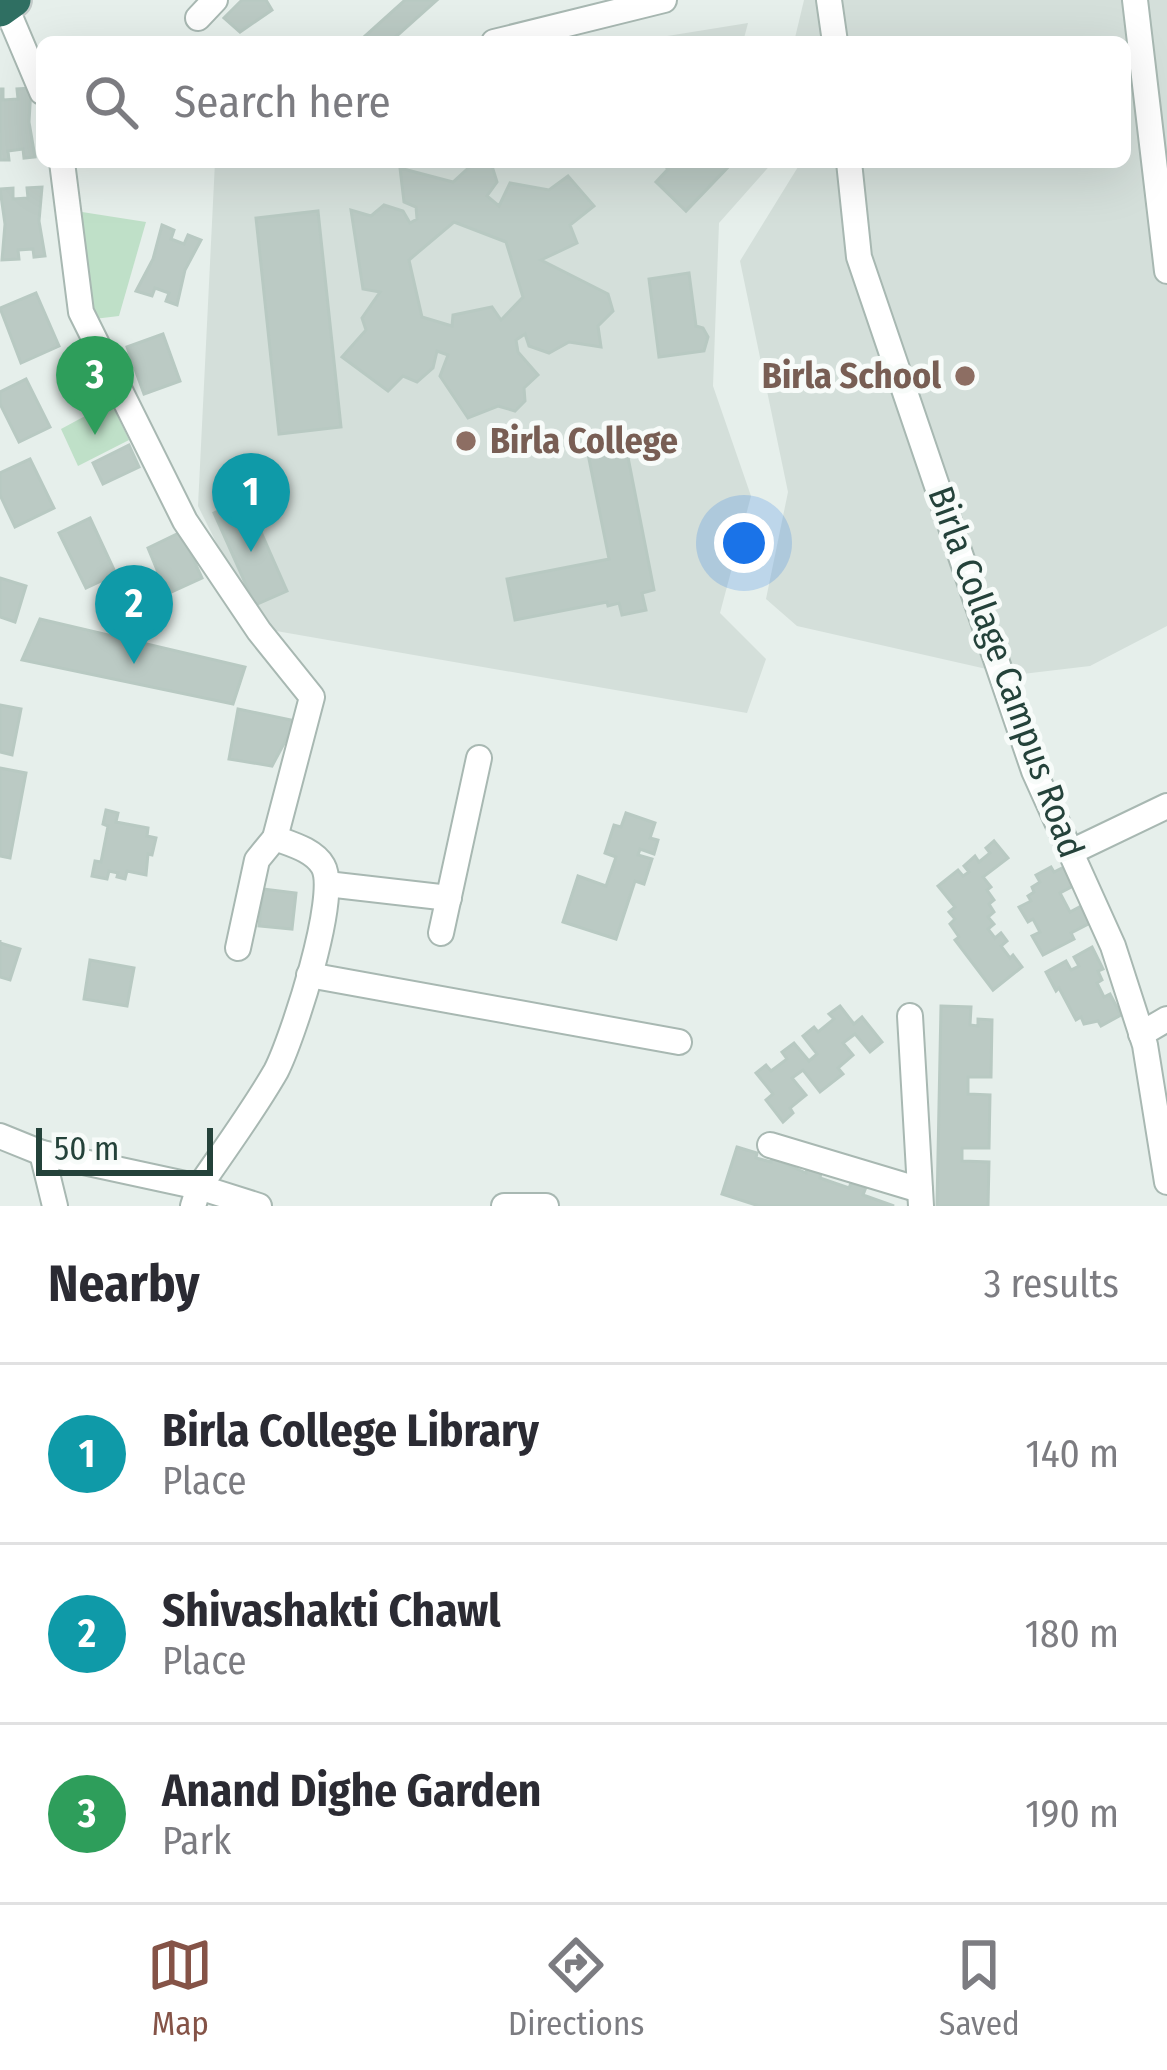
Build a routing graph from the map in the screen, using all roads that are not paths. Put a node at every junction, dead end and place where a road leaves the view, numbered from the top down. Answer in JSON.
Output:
{"nodes":[{"id":1,"x":664,"y":0,"type":"edge"},
{"id":2,"x":829,"y":0,"type":"edge"},
{"id":3,"x":1135,"y":0,"type":"edge"},
{"id":4,"x":6,"y":4,"type":"edge"},
{"id":5,"x":518,"y":36,"type":"edge"},
{"id":6,"x":834,"y":36,"type":"edge"},
{"id":7,"x":36,"y":77,"type":"edge"},
{"id":8,"x":63,"y":168,"type":"edge"},
{"id":9,"x":850,"y":168,"type":"edge"},
{"id":10,"x":1167,"y":271,"type":"edge"},
{"id":11,"x":479,"y":758,"type":"dead end"},
{"id":12,"x":1167,"y":806,"type":"edge"},
{"id":13,"x":275,"y":838,"type":"junction"},
{"id":14,"x":1071,"y":852,"type":"junction"},
{"id":15,"x":327,"y":884,"type":"junction"},
{"id":16,"x":449,"y":898,"type":"junction"},
{"id":17,"x":441,"y":933,"type":"dead end"},
{"id":18,"x":238,"y":948,"type":"dead end"},
{"id":19,"x":308,"y":976,"type":"junction"},
{"id":20,"x":910,"y":1016,"type":"dead end"},
{"id":21,"x":1167,"y":1019,"type":"edge"},
{"id":22,"x":1141,"y":1034,"type":"junction"},
{"id":23,"x":679,"y":1042,"type":"dead end"},
{"id":24,"x":0,"y":1136,"type":"edge"},
{"id":25,"x":770,"y":1145,"type":"dead end"},
{"id":26,"x":41,"y":1153,"type":"junction"},
{"id":27,"x":1167,"y":1182,"type":"edge"},
{"id":28,"x":196,"y":1197,"type":"edge"},
{"id":29,"x":921,"y":1198,"type":"edge"},
{"id":30,"x":55,"y":1206,"type":"edge"},
{"id":31,"x":259,"y":1206,"type":"edge"},
{"id":32,"x":504,"y":1206,"type":"edge"},
{"id":33,"x":546,"y":1206,"type":"edge"}],
"edges":[{"from":1,"to":5,"type":"street"},
{"from":2,"to":6,"type":"street"},
{"from":3,"to":10,"type":"street"},
{"from":4,"to":7,"type":"street"},
{"from":8,"to":13,"type":"street"},
{"from":9,"to":14,"type":"street","name":"Birla Collage Campus Road"},
{"from":11,"to":16,"type":"street"},
{"from":12,"to":14,"type":"street"},
{"from":13,"to":15,"type":"street"},
{"from":13,"to":18,"type":"street"},
{"from":14,"to":22,"type":"street","name":"Birla Collage Campus Road"},
{"from":15,"to":16,"type":"street"},
{"from":15,"to":19,"type":"street"},
{"from":16,"to":17,"type":"street"},
{"from":19,"to":23,"type":"street"},
{"from":19,"to":28,"type":"street"},
{"from":20,"to":29,"type":"street"},
{"from":21,"to":22,"type":"street"},
{"from":22,"to":27,"type":"street","name":"Birla Collage Campus Road"},
{"from":24,"to":26,"type":"street"},
{"from":25,"to":29,"type":"street"},
{"from":26,"to":28,"type":"street"},
{"from":26,"to":30,"type":"street"},
{"from":28,"to":31,"type":"street"},
{"from":32,"to":33,"type":"street"}]}
